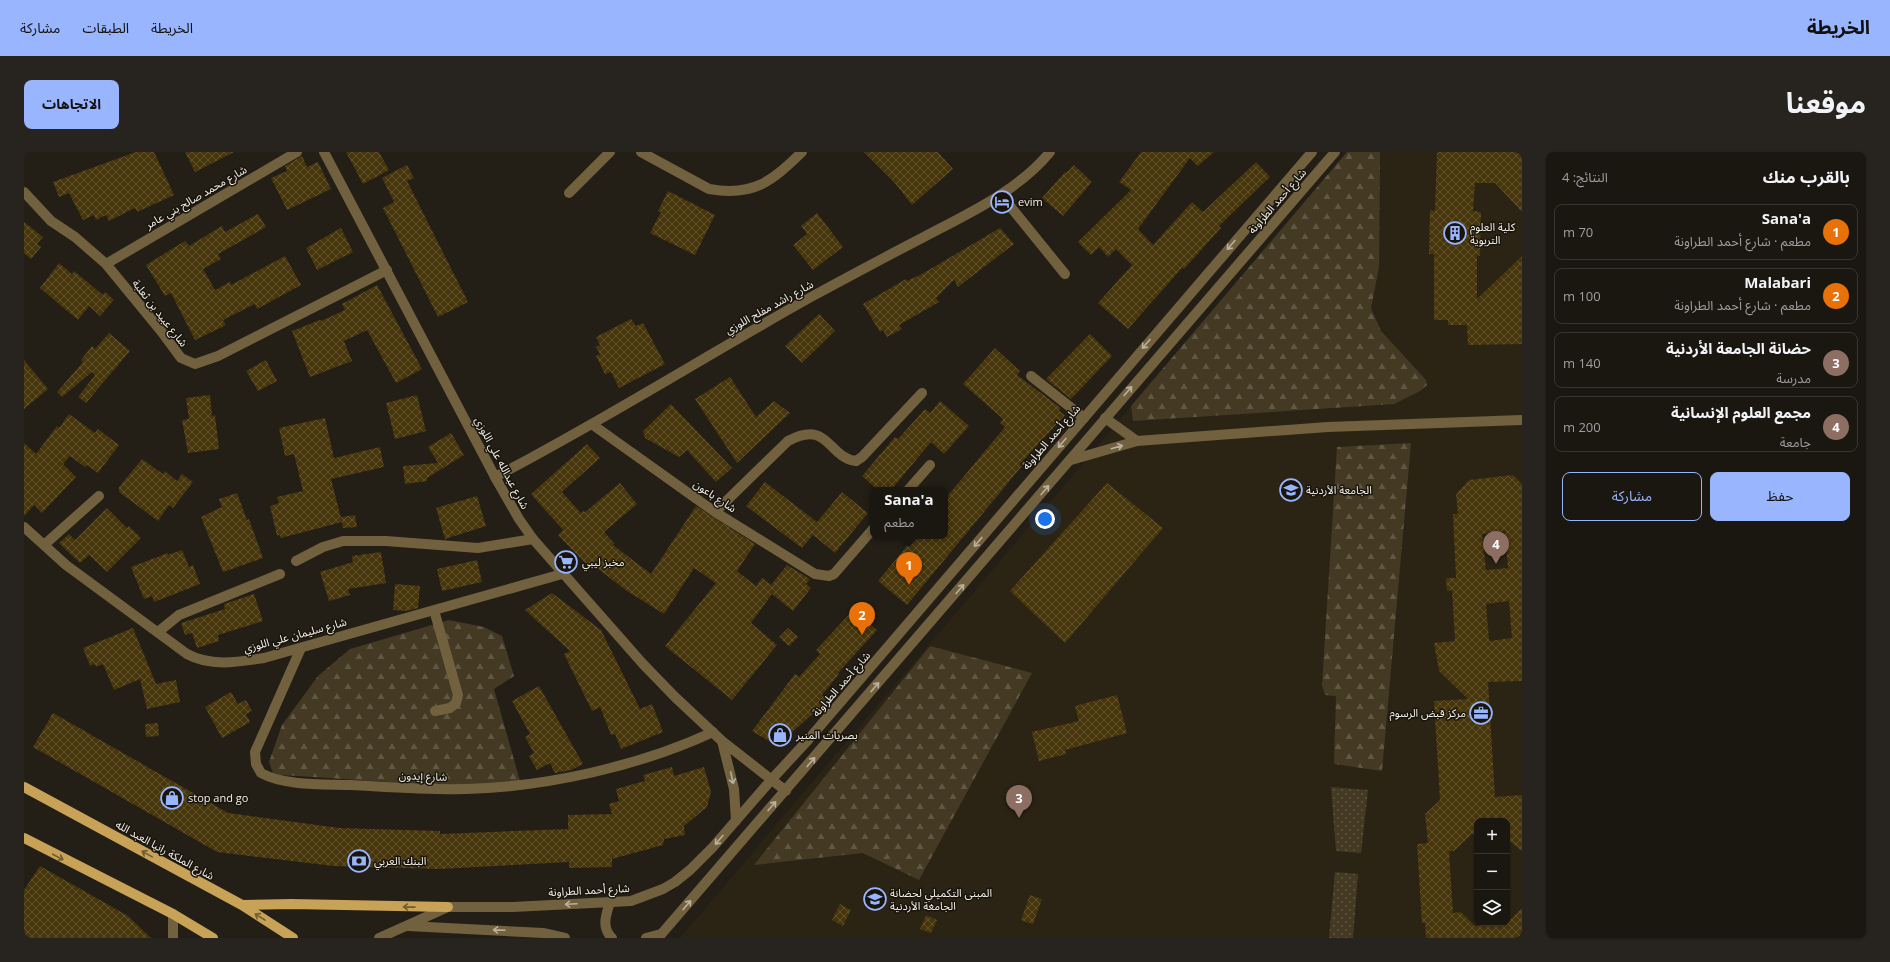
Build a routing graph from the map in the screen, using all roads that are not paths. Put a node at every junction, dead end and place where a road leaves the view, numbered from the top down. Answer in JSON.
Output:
{"nodes":[{"id":1,"x":297,"y":152,"type":"edge"},
{"id":2,"x":324,"y":152,"type":"edge"},
{"id":3,"x":610,"y":152,"type":"edge"},
{"id":4,"x":641,"y":152,"type":"edge"},
{"id":5,"x":802,"y":152,"type":"edge"},
{"id":6,"x":1050,"y":152,"type":"edge"},
{"id":7,"x":1312,"y":152,"type":"edge"},
{"id":8,"x":1335,"y":152,"type":"edge"},
{"id":9,"x":24,"y":192,"type":"edge"},
{"id":10,"x":568,"y":193,"type":"dead end"},
{"id":11,"x":1001,"y":196,"type":"junction"},
{"id":12,"x":106,"y":264,"type":"junction"},
{"id":13,"x":387,"y":270,"type":"junction"},
{"id":14,"x":1065,"y":274,"type":"dead end"},
{"id":15,"x":1031,"y":376,"type":"dead end"},
{"id":16,"x":922,"y":393,"type":"dead end"},
{"id":17,"x":1084,"y":418,"type":"junction"},
{"id":18,"x":1105,"y":418,"type":"junction"},
{"id":19,"x":1522,"y":420,"type":"edge"},
{"id":20,"x":592,"y":425,"type":"junction"},
{"id":21,"x":1137,"y":441,"type":"junction"},
{"id":22,"x":1071,"y":460,"type":"junction"},
{"id":23,"x":930,"y":465,"type":"dead end"},
{"id":24,"x":496,"y":477,"type":"junction"},
{"id":25,"x":911,"y":487,"type":"edge"},
{"id":26,"x":99,"y":496,"type":"dead end"},
{"id":27,"x":715,"y":512,"type":"junction"},
{"id":28,"x":24,"y":527,"type":"edge"},
{"id":29,"x":870,"y":533,"type":"edge"},
{"id":30,"x":533,"y":539,"type":"junction"},
{"id":31,"x":44,"y":545,"type":"junction"},
{"id":32,"x":296,"y":561,"type":"dead end"},
{"id":33,"x":280,"y":574,"type":"dead end"},
{"id":34,"x":562,"y":574,"type":"junction"},
{"id":35,"x":434,"y":610,"type":"junction"},
{"id":36,"x":158,"y":632,"type":"junction"},
{"id":37,"x":301,"y":648,"type":"junction"},
{"id":38,"x":435,"y":711,"type":"dead end"},
{"id":39,"x":713,"y":732,"type":"junction"},
{"id":40,"x":722,"y":741,"type":"junction"},
{"id":41,"x":772,"y":779,"type":"junction"},
{"id":42,"x":24,"y":787,"type":"edge"},
{"id":43,"x":786,"y":791,"type":"junction"},
{"id":44,"x":736,"y":822,"type":"junction"},
{"id":45,"x":24,"y":838,"type":"edge"},
{"id":46,"x":610,"y":902,"type":"junction"},
{"id":47,"x":242,"y":906,"type":"junction"},
{"id":48,"x":448,"y":908,"type":"junction"},
{"id":49,"x":173,"y":914,"type":"junction"},
{"id":50,"x":404,"y":926,"type":"junction"},
{"id":51,"x":660,"y":936,"type":"edge"},
{"id":52,"x":173,"y":938,"type":"edge"},
{"id":53,"x":212,"y":938,"type":"edge"},
{"id":54,"x":293,"y":938,"type":"edge"},
{"id":55,"x":379,"y":938,"type":"edge"},
{"id":56,"x":565,"y":938,"type":"edge"},
{"id":57,"x":612,"y":938,"type":"edge"},
{"id":58,"x":646,"y":938,"type":"edge"}],
"edges":[{"from":1,"to":12,"type":"street","name":"شارع محمد صالح بني عامر"},
{"from":2,"to":13,"type":"street","name":"شارع عبدالله علي اللوزي"},
{"from":3,"to":10,"type":"street"},
{"from":4,"to":5,"type":"street"},
{"from":6,"to":11,"type":"street","name":"شارع راشد مفلح اللوزي"},
{"from":7,"to":17,"type":"street","name":"شارع أحمد الطراونة","one_way":true},
{"from":18,"to":8,"type":"street","name":"شارع أحمد الطراونة","one_way":true},
{"from":9,"to":12,"type":"street","name":"شارع عبيد بن ثعلبة"},
{"from":11,"to":14,"type":"street"},
{"from":11,"to":20,"type":"street","name":"شارع راشد مفلح اللوزي"},
{"from":12,"to":13,"type":"street","name":"شارع عبيد بن ثعلبة"},
{"from":13,"to":24,"type":"street","name":"شارع عبدالله علي اللوزي"},
{"from":15,"to":17,"type":"street"},
{"from":16,"to":27,"type":"street"},
{"from":17,"to":41,"type":"street","name":"شارع أحمد الطراونة","one_way":true},
{"from":18,"to":21,"type":"street"},
{"from":18,"to":22,"type":"street","name":"شارع أحمد الطراونة"},
{"from":19,"to":21,"type":"street"},
{"from":20,"to":24,"type":"street","name":"شارع راشد مفلح اللوزي"},
{"from":20,"to":27,"type":"street","name":"شارع باعون"},
{"from":22,"to":21,"type":"street","one_way":true},
{"from":43,"to":22,"type":"street","name":"شارع أحمد الطراونة","one_way":true},
{"from":23,"to":25,"type":"street"},
{"from":24,"to":30,"type":"street","name":"شارع عبدالله علي اللوزي"},
{"from":26,"to":31,"type":"street"},
{"from":27,"to":29,"type":"street","name":"شارع باعون"},
{"from":28,"to":31,"type":"street","name":"شارع سليمان علي اللوزي"},
{"from":30,"to":32,"type":"street"},
{"from":30,"to":34,"type":"street","name":"شارع عبدالله علي اللوزي"},
{"from":31,"to":36,"type":"street","name":"شارع سليمان علي اللوزي"},
{"from":33,"to":36,"type":"street"},
{"from":34,"to":35,"type":"street","name":"شارع سليمان علي اللوزي"},
{"from":34,"to":39,"type":"street","name":"شارع عبدالله علي اللوزي"},
{"from":35,"to":37,"type":"street","name":"شارع سليمان علي اللوزي"},
{"from":35,"to":38,"type":"street"},
{"from":36,"to":37,"type":"street","name":"شارع سليمان علي اللوزي"},
{"from":37,"to":39,"type":"street","name":"شارع إيدون"},
{"from":39,"to":40,"type":"street","name":"شارع عبدالله علي اللوزي"},
{"from":40,"to":41,"type":"street","name":"شارع عبدالله علي اللوزي"},
{"from":40,"to":44,"type":"street","one_way":true},
{"from":41,"to":43,"type":"street","name":"شارع عبدالله علي اللوزي"},
{"from":41,"to":44,"type":"street","name":"شارع أحمد الطراونة"},
{"from":47,"to":42,"type":"main road","name":"شارع الملكة رانيا العبد الله","one_way":true},
{"from":51,"to":43,"type":"street","name":"شارع أحمد الطراونة","one_way":true},
{"from":44,"to":46,"type":"street","name":"شارع أحمد الطراونة","one_way":true},
{"from":45,"to":49,"type":"main road","one_way":true},
{"from":46,"to":48,"type":"street","name":"شارع أحمد الطراونة","one_way":true},
{"from":46,"to":57,"type":"street"},
{"from":48,"to":47,"type":"main road","one_way":true},
{"from":54,"to":47,"type":"main road","name":"شارع الملكة رانيا العبد الله","one_way":true},
{"from":48,"to":50,"type":"street","name":"شارع أحمد الطراونة"},
{"from":49,"to":52,"type":"street"},
{"from":49,"to":53,"type":"main road"},
{"from":50,"to":55,"type":"street","name":"شارع أحمد الطراونة"},
{"from":56,"to":50,"type":"street","one_way":true},
{"from":51,"to":58,"type":"street"}]}
